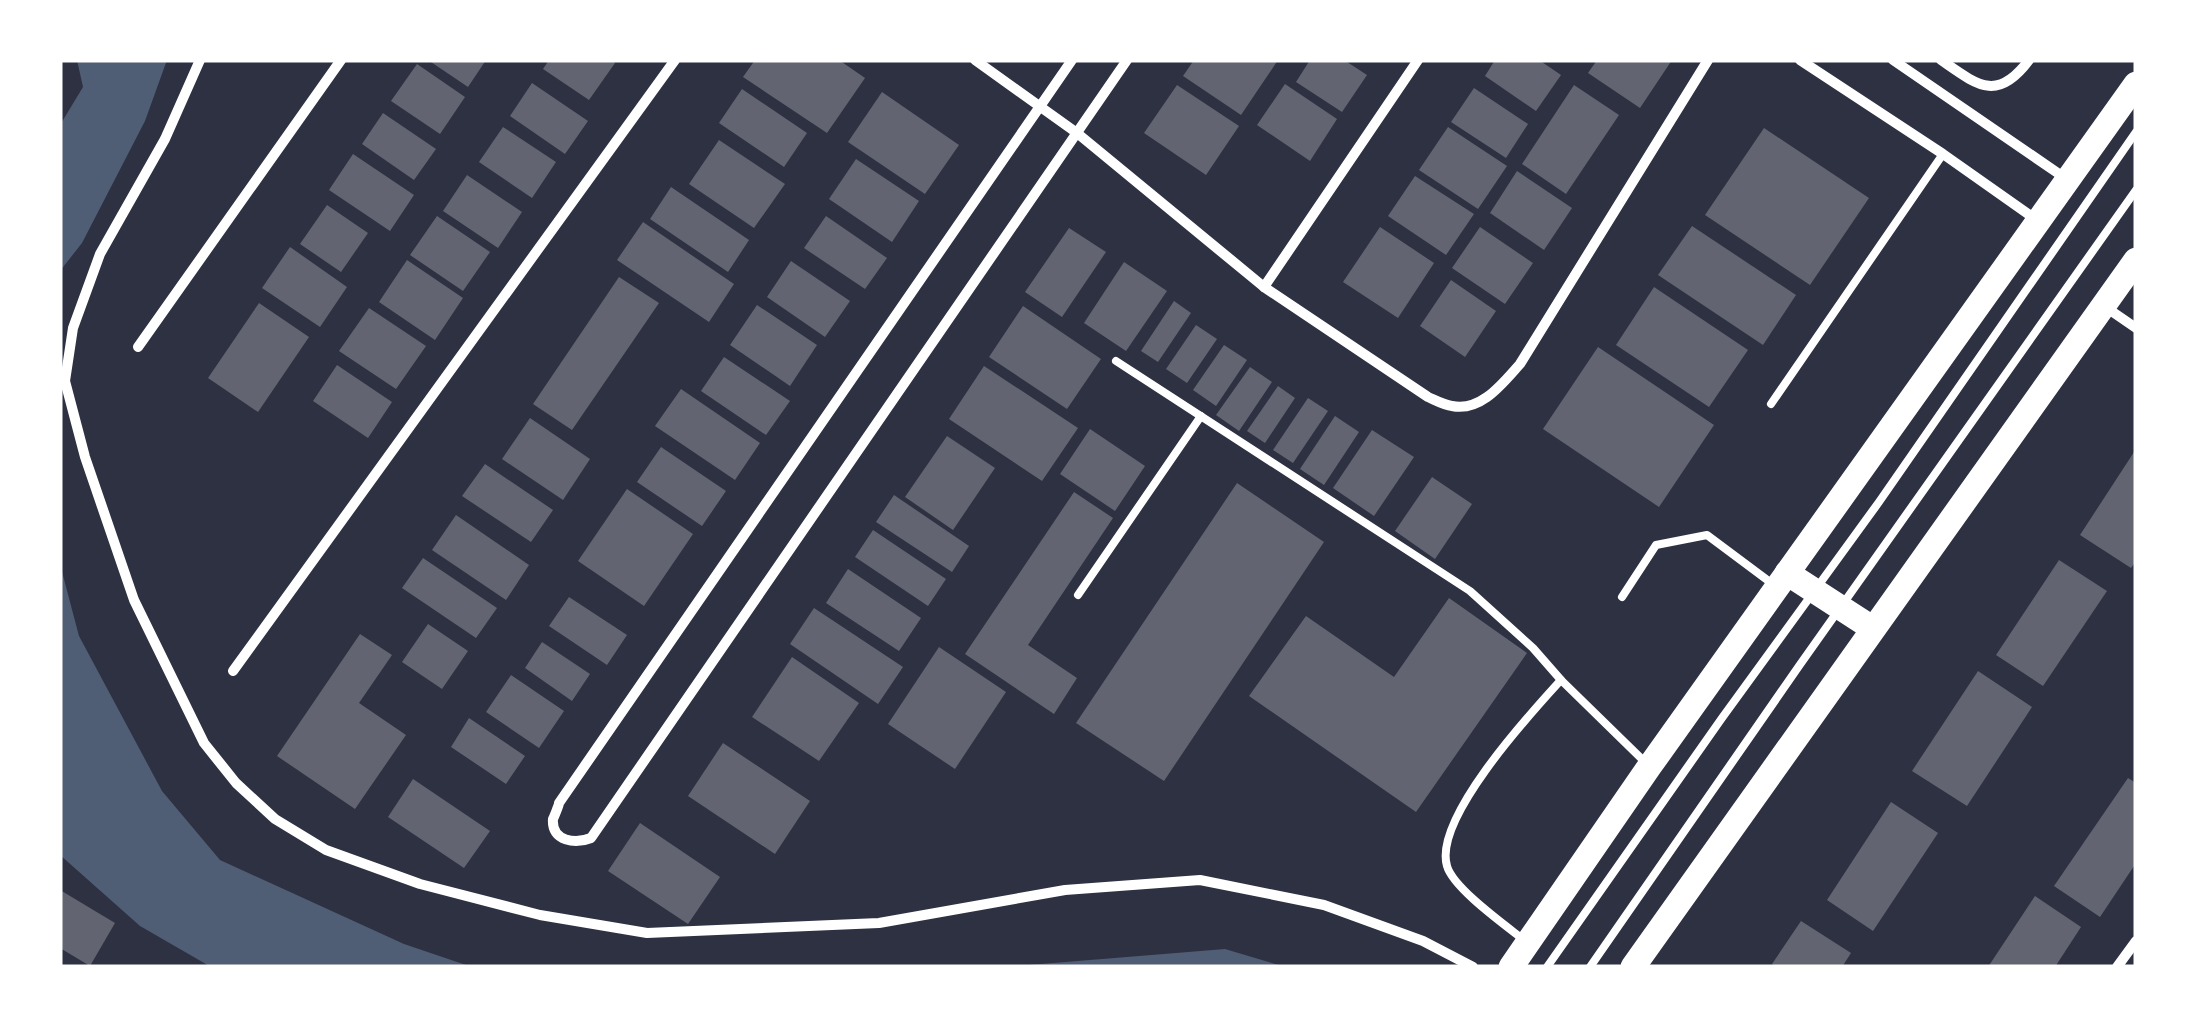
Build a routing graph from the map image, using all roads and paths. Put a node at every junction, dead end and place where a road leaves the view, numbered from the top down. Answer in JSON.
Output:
{"nodes":[{"id":1,"x":200,"y":60,"type":"edge"},
{"id":2,"x":340,"y":60,"type":"edge"},
{"id":3,"x":676,"y":60,"type":"edge"},
{"id":4,"x":976,"y":60,"type":"edge"},
{"id":5,"x":1072,"y":60,"type":"edge"},
{"id":6,"x":1127,"y":60,"type":"edge"},
{"id":7,"x":1418,"y":60,"type":"edge"},
{"id":8,"x":1708,"y":60,"type":"edge"},
{"id":9,"x":1800,"y":60,"type":"edge"},
{"id":10,"x":1892,"y":60,"type":"edge"},
{"id":11,"x":1941,"y":60,"type":"edge"},
{"id":12,"x":2029,"y":60,"type":"edge"},
{"id":13,"x":2136,"y":84,"type":"edge"},
{"id":14,"x":1040,"y":106,"type":"junction"},
{"id":15,"x":2136,"y":132,"type":"edge"},
{"id":16,"x":1077,"y":133,"type":"junction"},
{"id":17,"x":1943,"y":154,"type":"junction"},
{"id":18,"x":2066,"y":178,"type":"junction"},
{"id":19,"x":2136,"y":190,"type":"edge"},
{"id":20,"x":2038,"y":221,"type":"junction"},
{"id":21,"x":2136,"y":260,"type":"edge"},
{"id":22,"x":1264,"y":287,"type":"junction"},
{"id":23,"x":2104,"y":306,"type":"junction"},
{"id":24,"x":2136,"y":328,"type":"edge"},
{"id":25,"x":138,"y":348,"type":"dead end"},
{"id":26,"x":1116,"y":361,"type":"dead end"},
{"id":27,"x":1772,"y":404,"type":"dead end"},
{"id":28,"x":1202,"y":416,"type":"junction"},
{"id":29,"x":1782,"y":580,"type":"junction"},
{"id":30,"x":1814,"y":590,"type":"junction"},
{"id":31,"x":1078,"y":594,"type":"dead end"},
{"id":32,"x":1622,"y":597,"type":"dead end"},
{"id":33,"x":1841,"y":607,"type":"junction"},
{"id":34,"x":1872,"y":628,"type":"junction"},
{"id":35,"x":232,"y":670,"type":"dead end"},
{"id":36,"x":1561,"y":680,"type":"junction"},
{"id":37,"x":1649,"y":767,"type":"junction"},
{"id":38,"x":2136,"y":940,"type":"edge"},
{"id":39,"x":1528,"y":942,"type":"junction"},
{"id":40,"x":1472,"y":967,"type":"edge"},
{"id":41,"x":1511,"y":967,"type":"edge"},
{"id":42,"x":1547,"y":967,"type":"edge"},
{"id":43,"x":1590,"y":967,"type":"edge"},
{"id":44,"x":1633,"y":967,"type":"edge"},
{"id":45,"x":2117,"y":967,"type":"edge"}],
"edges":[{"from":1,"to":40,"type":"street"},
{"from":2,"to":25,"type":"street"},
{"from":3,"to":35,"type":"street"},
{"from":4,"to":14,"type":"street"},
{"from":5,"to":14,"type":"street"},
{"from":6,"to":16,"type":"street"},
{"from":7,"to":22,"type":"street"},
{"from":8,"to":22,"type":"street"},
{"from":9,"to":17,"type":"street"},
{"from":10,"to":18,"type":"street"},
{"from":11,"to":12,"type":"street"},
{"from":13,"to":18,"type":"main road"},
{"from":14,"to":16,"type":"street"},
{"from":14,"to":16,"type":"street"},
{"from":15,"to":30,"type":"lane"},
{"from":16,"to":22,"type":"street"},
{"from":17,"to":20,"type":"street"},
{"from":17,"to":27,"type":"lane"},
{"from":18,"to":20,"type":"main road"},
{"from":19,"to":33,"type":"lane"},
{"from":20,"to":29,"type":"main road"},
{"from":21,"to":23,"type":"main road"},
{"from":23,"to":24,"type":"street"},
{"from":23,"to":34,"type":"main road"},
{"from":26,"to":28,"type":"lane"},
{"from":28,"to":31,"type":"lane"},
{"from":28,"to":36,"type":"lane"},
{"from":29,"to":30,"type":"main road"},
{"from":29,"to":32,"type":"lane"},
{"from":29,"to":37,"type":"main road"},
{"from":30,"to":33,"type":"main road"},
{"from":30,"to":42,"type":"lane"},
{"from":33,"to":34,"type":"main road"},
{"from":33,"to":43,"type":"lane"},
{"from":34,"to":44,"type":"main road"},
{"from":36,"to":37,"type":"lane"},
{"from":36,"to":39,"type":"lane"},
{"from":37,"to":39,"type":"main road"},
{"from":38,"to":45,"type":"street"},
{"from":39,"to":41,"type":"main road"}]}
